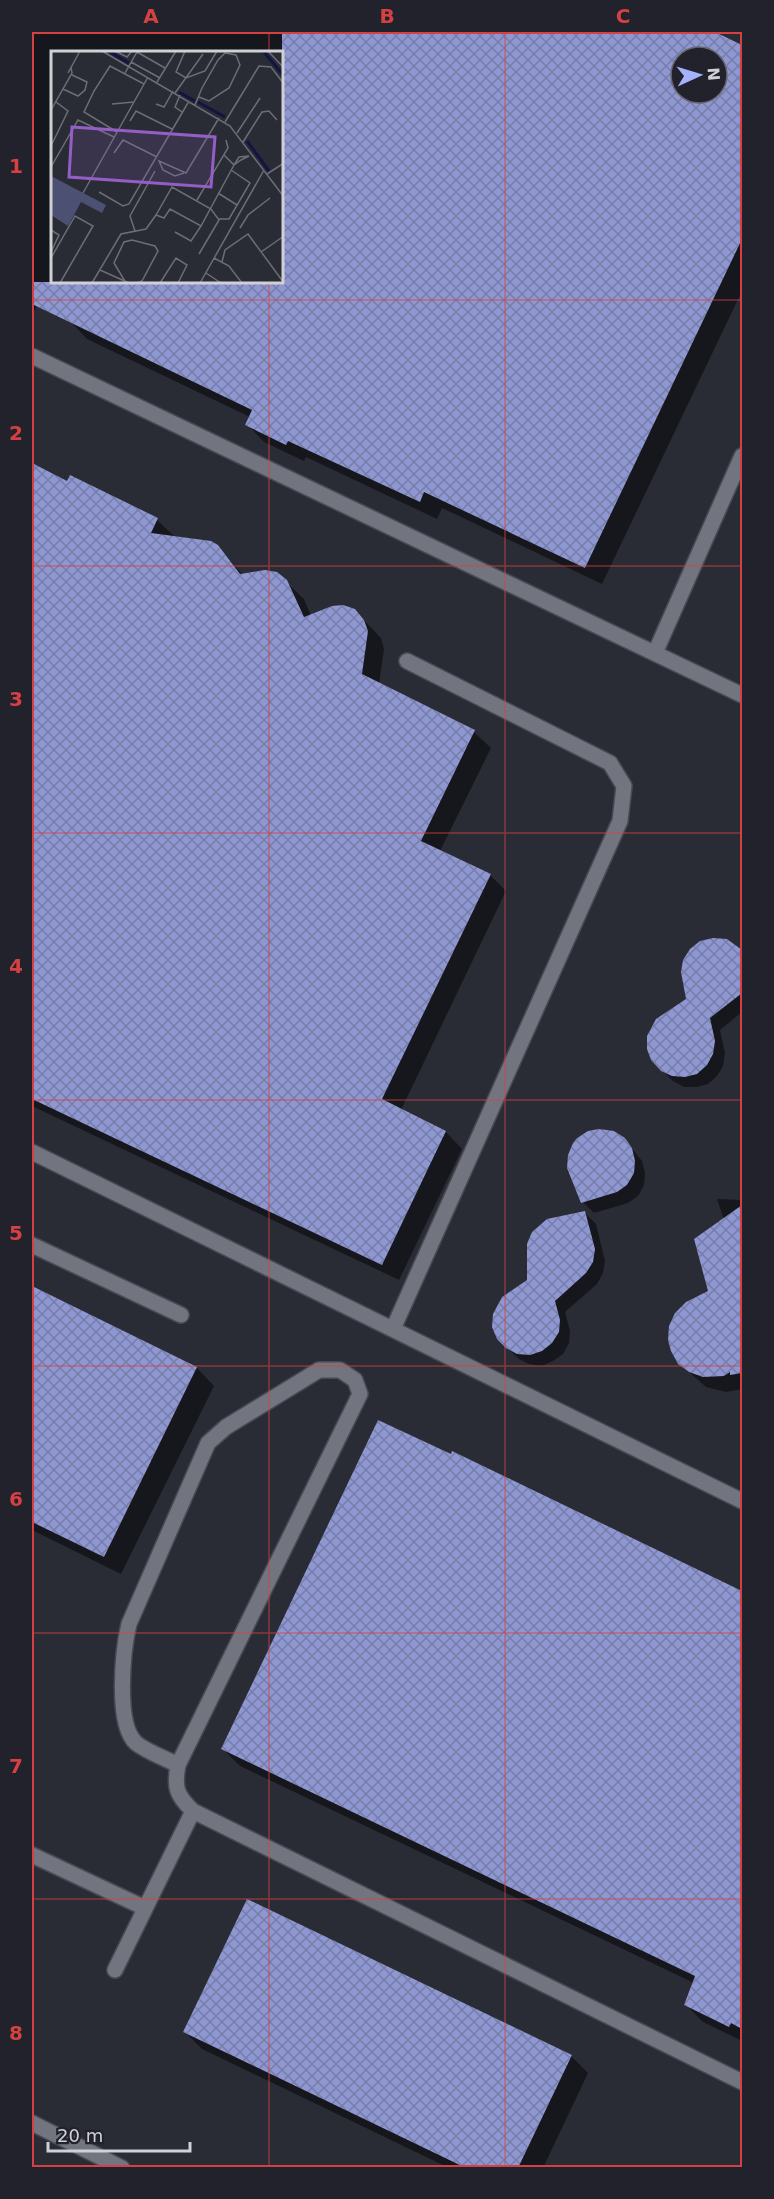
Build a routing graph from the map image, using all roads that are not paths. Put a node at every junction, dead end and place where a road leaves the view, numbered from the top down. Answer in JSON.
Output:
{"nodes":[{"id":1,"x":32,"y":356,"type":"edge"},
{"id":2,"x":742,"y":456,"type":"edge"},
{"id":3,"x":655,"y":653,"type":"junction"},
{"id":4,"x":407,"y":661,"type":"dead end"},
{"id":5,"x":742,"y":695,"type":"edge"},
{"id":6,"x":32,"y":1152,"type":"edge"},
{"id":7,"x":32,"y":1245,"type":"edge"},
{"id":8,"x":181,"y":1315,"type":"dead end"},
{"id":9,"x":393,"y":1329,"type":"junction"},
{"id":10,"x":742,"y":1501,"type":"edge"},
{"id":11,"x":178,"y":1765,"type":"junction"},
{"id":12,"x":193,"y":1811,"type":"junction"},
{"id":13,"x":32,"y":1855,"type":"edge"},
{"id":14,"x":145,"y":1908,"type":"junction"},
{"id":15,"x":115,"y":1970,"type":"dead end"},
{"id":16,"x":742,"y":2082,"type":"edge"},
{"id":17,"x":32,"y":2123,"type":"edge"},
{"id":18,"x":122,"y":2168,"type":"edge"}],
"edges":[{"from":1,"to":3,"type":"lane"},
{"from":2,"to":3,"type":"lane"},
{"from":3,"to":5,"type":"lane"},
{"from":4,"to":9,"type":"lane"},
{"from":6,"to":9,"type":"lane"},
{"from":7,"to":8,"type":"lane"},
{"from":9,"to":10,"type":"lane"},
{"from":11,"to":11,"type":"lane"},
{"from":11,"to":12,"type":"lane"},
{"from":12,"to":14,"type":"lane"},
{"from":12,"to":16,"type":"lane"},
{"from":13,"to":14,"type":"lane"},
{"from":14,"to":15,"type":"lane"},
{"from":17,"to":18,"type":"lane"}]}
